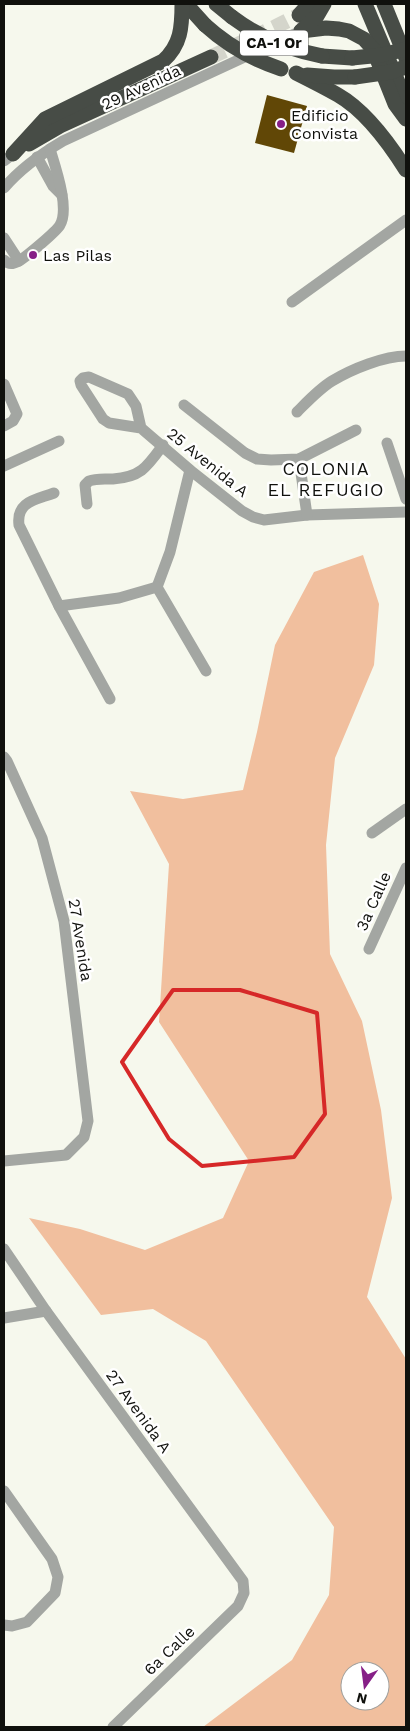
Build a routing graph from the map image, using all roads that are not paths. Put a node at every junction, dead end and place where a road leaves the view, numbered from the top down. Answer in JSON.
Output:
{"nodes":[{"id":1,"x":184,"y":4,"type":"edge"},
{"id":2,"x":216,"y":4,"type":"edge"},
{"id":3,"x":324,"y":4,"type":"edge"},
{"id":4,"x":365,"y":4,"type":"edge"},
{"id":5,"x":384,"y":4,"type":"edge"},
{"id":6,"x":229,"y":12,"type":"edge"},
{"id":7,"x":301,"y":31,"type":"junction"},
{"id":8,"x":406,"y":49,"type":"edge"},
{"id":9,"x":210,"y":57,"type":"tunnel mouth"},
{"id":10,"x":406,"y":58,"type":"edge"},
{"id":11,"x":406,"y":68,"type":"edge"},
{"id":12,"x":293,"y":72,"type":"junction"},
{"id":13,"x":406,"y":101,"type":"edge"},
{"id":14,"x":406,"y":119,"type":"edge"},
{"id":15,"x":50,"y":149,"type":"junction"},
{"id":16,"x":9,"y":158,"type":"edge"},
{"id":17,"x":37,"y":158,"type":"junction"},
{"id":18,"x":406,"y":170,"type":"edge"},
{"id":19,"x":4,"y":188,"type":"edge"},
{"id":20,"x":62,"y":195,"type":"junction"},
{"id":21,"x":406,"y":220,"type":"edge"},
{"id":22,"x":4,"y":238,"type":"edge"},
{"id":23,"x":4,"y":260,"type":"edge"},
{"id":24,"x":19,"y":261,"type":"junction"},
{"id":25,"x":292,"y":302,"type":"dead end"},
{"id":26,"x":406,"y":356,"type":"edge"},
{"id":27,"x":4,"y":384,"type":"edge"},
{"id":28,"x":184,"y":405,"type":"dead end"},
{"id":29,"x":297,"y":412,"type":"dead end"},
{"id":30,"x":4,"y":426,"type":"edge"},
{"id":31,"x":141,"y":428,"type":"junction"},
{"id":32,"x":356,"y":430,"type":"dead end"},
{"id":33,"x":59,"y":441,"type":"dead end"},
{"id":34,"x":387,"y":443,"type":"dead end"},
{"id":35,"x":163,"y":445,"type":"junction"},
{"id":36,"x":298,"y":459,"type":"junction"},
{"id":37,"x":4,"y":466,"type":"edge"},
{"id":38,"x":190,"y":470,"type":"junction"},
{"id":39,"x":54,"y":493,"type":"dead end"},
{"id":40,"x":406,"y":499,"type":"edge"},
{"id":41,"x":86,"y":504,"type":"dead end"},
{"id":42,"x":406,"y":512,"type":"edge"},
{"id":43,"x":307,"y":515,"type":"junction"},
{"id":44,"x":157,"y":587,"type":"junction"},
{"id":45,"x":59,"y":606,"type":"junction"},
{"id":46,"x":206,"y":671,"type":"dead end"},
{"id":47,"x":110,"y":699,"type":"dead end"},
{"id":48,"x":4,"y":757,"type":"edge"},
{"id":49,"x":406,"y":809,"type":"edge"},
{"id":50,"x":372,"y":833,"type":"dead end"},
{"id":51,"x":406,"y":868,"type":"edge"},
{"id":52,"x":369,"y":949,"type":"dead end"},
{"id":53,"x":4,"y":1161,"type":"edge"},
{"id":54,"x":4,"y":1249,"type":"edge"},
{"id":55,"x":46,"y":1311,"type":"junction"},
{"id":56,"x":4,"y":1318,"type":"edge"},
{"id":57,"x":4,"y":1491,"type":"edge"},
{"id":58,"x":244,"y":1593,"type":"joint"},
{"id":59,"x":4,"y":1625,"type":"edge"},
{"id":60,"x":113,"y":1727,"type":"edge"}],
"edges":[{"from":1,"to":12,"type":"highway","number":"CA-1 Or","bridge":true},
{"from":1,"to":16,"type":"highway"},
{"from":2,"to":6,"type":"highway","number":"CA-1 Or"},
{"from":3,"to":7,"type":"highway"},
{"from":4,"to":13,"type":"highway"},
{"from":5,"to":10,"type":"highway"},
{"from":6,"to":8,"type":"highway","number":"CA-1 Or","bridge":true},
{"from":7,"to":14,"type":"highway"},
{"from":7,"to":15,"type":"street","name":"29 Avenida"},
{"from":9,"to":16,"type":"highway"},
{"from":11,"to":12,"type":"highway","number":"CA-1 Or","bridge":true},
{"from":12,"to":18,"type":"highway"},
{"from":15,"to":17,"type":"street","name":"29 Avenida"},
{"from":15,"to":20,"type":"street"},
{"from":17,"to":19,"type":"street","name":"29 Avenida"},
{"from":17,"to":20,"type":"street"},
{"from":20,"to":24,"type":"street"},
{"from":21,"to":25,"type":"street"},
{"from":22,"to":24,"type":"street"},
{"from":23,"to":24,"type":"street"},
{"from":26,"to":29,"type":"street"},
{"from":27,"to":30,"type":"street"},
{"from":28,"to":36,"type":"street"},
{"from":31,"to":31,"type":"street"},
{"from":31,"to":35,"type":"street","name":"25 Avenida A"},
{"from":32,"to":36,"type":"street"},
{"from":33,"to":37,"type":"street"},
{"from":34,"to":40,"type":"street"},
{"from":35,"to":38,"type":"street","name":"25 Avenida A"},
{"from":35,"to":41,"type":"street"},
{"from":36,"to":43,"type":"street"},
{"from":38,"to":43,"type":"street","name":"25 Avenida A"},
{"from":38,"to":44,"type":"street"},
{"from":39,"to":45,"type":"street"},
{"from":42,"to":43,"type":"street","name":"25 Avenida A"},
{"from":44,"to":45,"type":"street"},
{"from":44,"to":46,"type":"street"},
{"from":45,"to":47,"type":"street"},
{"from":48,"to":53,"type":"street","name":"27 Avenida"},
{"from":49,"to":50,"type":"street"},
{"from":51,"to":52,"type":"street","name":"3a Calle"},
{"from":54,"to":55,"type":"street","name":"27 Avenida A"},
{"from":55,"to":56,"type":"street"},
{"from":55,"to":58,"type":"street","name":"27 Avenida A"},
{"from":57,"to":59,"type":"street"},
{"from":58,"to":60,"type":"street","name":"6a Calle"}]}
